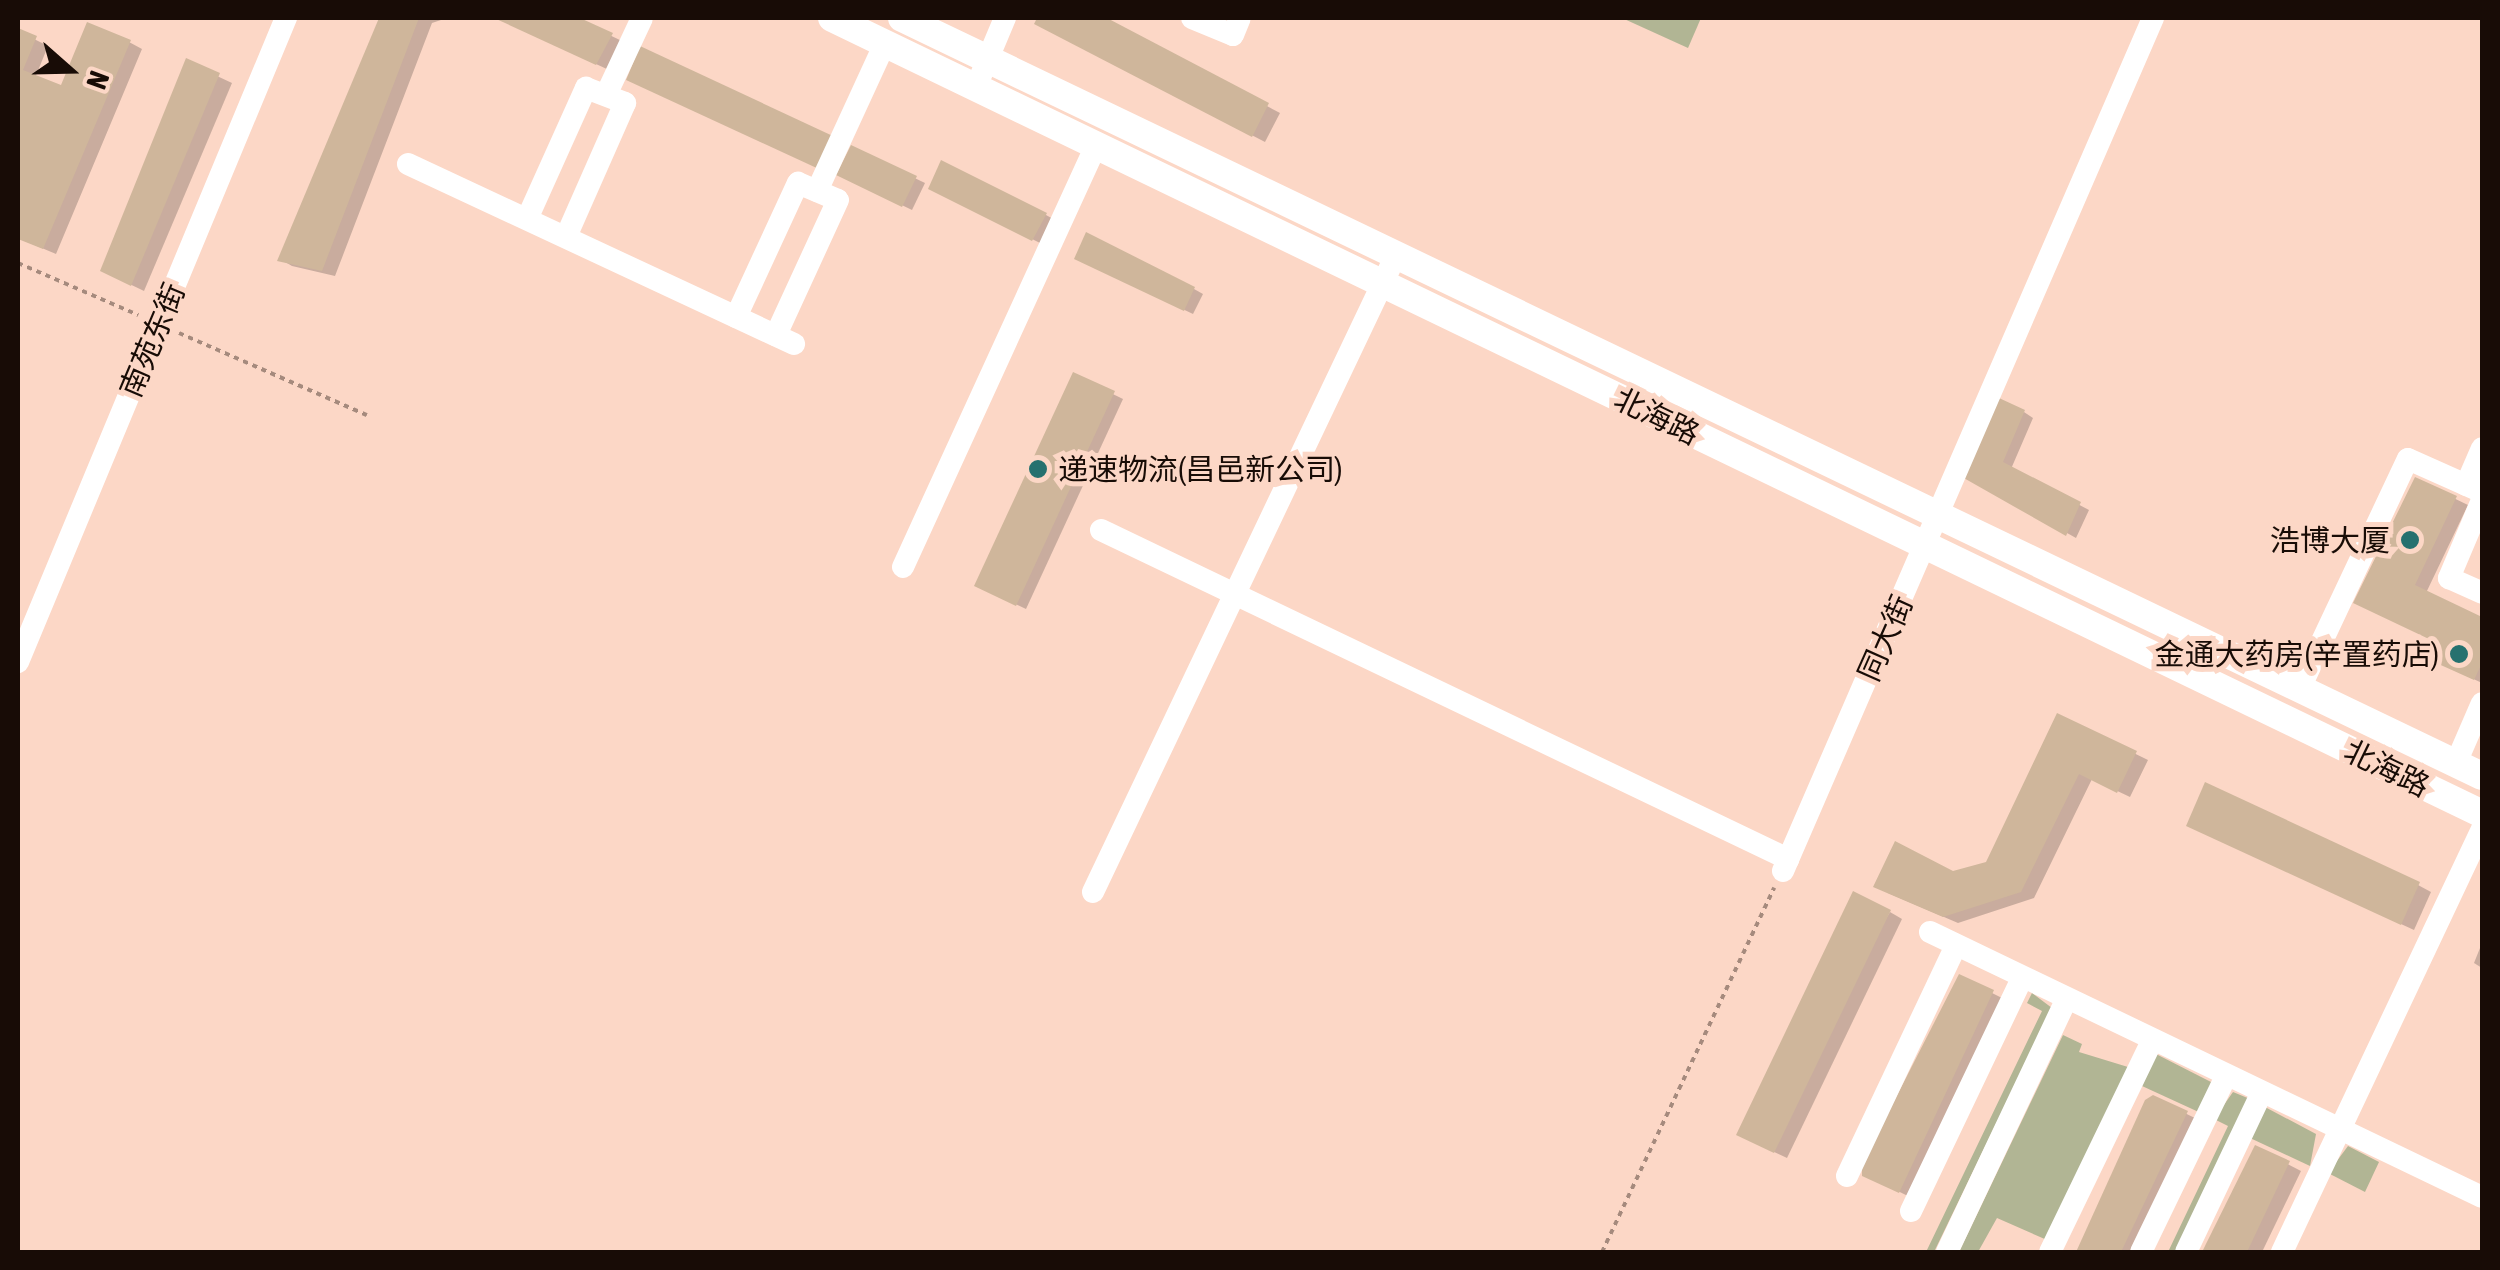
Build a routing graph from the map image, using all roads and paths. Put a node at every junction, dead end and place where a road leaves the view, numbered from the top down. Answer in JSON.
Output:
{"nodes":[{"id":1,"x":286,"y":18,"type":"edge"},
{"id":2,"x":642,"y":18,"type":"edge"},
{"id":3,"x":832,"y":18,"type":"edge"},
{"id":4,"x":902,"y":18,"type":"edge"},
{"id":5,"x":1005,"y":18,"type":"edge"},
{"id":6,"x":1192,"y":18,"type":"edge"},
{"id":7,"x":1240,"y":18,"type":"edge"},
{"id":8,"x":2154,"y":18,"type":"edge"},
{"id":9,"x":885,"y":43,"type":"junction"},
{"id":10,"x":989,"y":59,"type":"junction"},
{"id":11,"x":976,"y":88,"type":"junction"},
{"id":12,"x":606,"y":95,"type":"junction"},
{"id":13,"x":1096,"y":145,"type":"junction"},
{"id":14,"x":408,"y":164,"type":"dead end"},
{"id":15,"x":817,"y":191,"type":"junction"},
{"id":16,"x":526,"y":219,"type":"junction"},
{"id":17,"x":566,"y":237,"type":"junction"},
{"id":18,"x":1396,"y":254,"type":"junction"},
{"id":19,"x":18,"y":263,"type":"edge"},
{"id":20,"x":1383,"y":284,"type":"junction"},
{"id":21,"x":736,"y":317,"type":"junction"},
{"id":22,"x":158,"y":324,"type":"junction"},
{"id":23,"x":367,"y":415,"type":"dead end"},
{"id":24,"x":2482,"y":448,"type":"edge"},
{"id":25,"x":2477,"y":492,"type":"edge"},
{"id":26,"x":1937,"y":514,"type":"junction"},
{"id":27,"x":1100,"y":530,"type":"dead end"},
{"id":28,"x":1925,"y":546,"type":"junction"},
{"id":29,"x":903,"y":567,"type":"dead end"},
{"id":30,"x":2482,"y":593,"type":"edge"},
{"id":31,"x":1235,"y":594,"type":"junction"},
{"id":32,"x":18,"y":662,"type":"edge"},
{"id":33,"x":2300,"y":688,"type":"junction"},
{"id":34,"x":2482,"y":703,"type":"edge"},
{"id":35,"x":2456,"y":763,"type":"junction"},
{"id":36,"x":2482,"y":776,"type":"edge"},
{"id":37,"x":2482,"y":814,"type":"edge"},
{"id":38,"x":2482,"y":828,"type":"edge"},
{"id":39,"x":1785,"y":865,"type":"junction"},
{"id":40,"x":1093,"y":892,"type":"dead end"},
{"id":41,"x":1930,"y":932,"type":"dead end"},
{"id":42,"x":1956,"y":944,"type":"junction"},
{"id":43,"x":2022,"y":978,"type":"junction"},
{"id":44,"x":2066,"y":1000,"type":"junction"},
{"id":45,"x":2152,"y":1041,"type":"junction"},
{"id":46,"x":2226,"y":1076,"type":"junction"},
{"id":47,"x":2262,"y":1092,"type":"junction"},
{"id":48,"x":2340,"y":1130,"type":"junction"},
{"id":49,"x":1846,"y":1176,"type":"dead end"},
{"id":50,"x":2482,"y":1197,"type":"edge"},
{"id":51,"x":1911,"y":1211,"type":"dead end"},
{"id":52,"x":1602,"y":1252,"type":"edge"},
{"id":53,"x":1946,"y":1252,"type":"edge"},
{"id":54,"x":2050,"y":1252,"type":"edge"},
{"id":55,"x":2142,"y":1252,"type":"edge"},
{"id":56,"x":2186,"y":1252,"type":"edge"},
{"id":57,"x":2282,"y":1252,"type":"edge"}],
"edges":[{"from":1,"to":22,"type":"street","name":"南苑东街"},
{"from":2,"to":12,"type":"street"},
{"from":3,"to":9,"type":"main road","name":"北海路"},
{"from":4,"to":10,"type":"main road","name":"北海路"},
{"from":5,"to":10,"type":"street"},
{"from":6,"to":7,"type":"street"},
{"from":8,"to":26,"type":"street","name":"同大街"},
{"from":9,"to":11,"type":"main road","name":"北海路"},
{"from":9,"to":15,"type":"street"},
{"from":10,"to":11,"type":"street"},
{"from":10,"to":18,"type":"main road","name":"北海路"},
{"from":11,"to":13,"type":"main road","name":"北海路"},
{"from":12,"to":16,"type":"street"},
{"from":12,"to":17,"type":"street"},
{"from":13,"to":20,"type":"main road","name":"北海路"},
{"from":13,"to":29,"type":"street"},
{"from":14,"to":16,"type":"street"},
{"from":15,"to":21,"type":"street"},
{"from":15,"to":21,"type":"street"},
{"from":16,"to":17,"type":"street"},
{"from":17,"to":21,"type":"street"},
{"from":18,"to":20,"type":"street"},
{"from":18,"to":26,"type":"main road","name":"北海路"},
{"from":19,"to":22,"type":"path"},
{"from":20,"to":28,"type":"main road","name":"北海路"},
{"from":20,"to":31,"type":"street"},
{"from":22,"to":23,"type":"path"},
{"from":22,"to":32,"type":"street","name":"南苑东街"},
{"from":24,"to":25,"type":"street"},
{"from":25,"to":30,"type":"street"},
{"from":25,"to":33,"type":"street"},
{"from":26,"to":28,"type":"street","name":"同大街"},
{"from":26,"to":33,"type":"main road","name":"北海路"},
{"from":27,"to":31,"type":"street"},
{"from":28,"to":37,"type":"main road","name":"北海路"},
{"from":28,"to":39,"type":"street","name":"同大街"},
{"from":31,"to":39,"type":"street"},
{"from":31,"to":40,"type":"street"},
{"from":33,"to":35,"type":"main road","name":"北海路"},
{"from":34,"to":35,"type":"street"},
{"from":35,"to":36,"type":"main road","name":"北海路"},
{"from":38,"to":48,"type":"street"},
{"from":39,"to":52,"type":"path"},
{"from":41,"to":42,"type":"street"},
{"from":42,"to":43,"type":"street"},
{"from":42,"to":49,"type":"street"},
{"from":43,"to":44,"type":"street"},
{"from":43,"to":51,"type":"street"},
{"from":44,"to":45,"type":"street"},
{"from":44,"to":53,"type":"street"},
{"from":45,"to":46,"type":"street"},
{"from":45,"to":54,"type":"street"},
{"from":46,"to":47,"type":"street"},
{"from":46,"to":55,"type":"street"},
{"from":47,"to":48,"type":"street"},
{"from":47,"to":56,"type":"street"},
{"from":48,"to":50,"type":"street"},
{"from":48,"to":57,"type":"street"}]}
